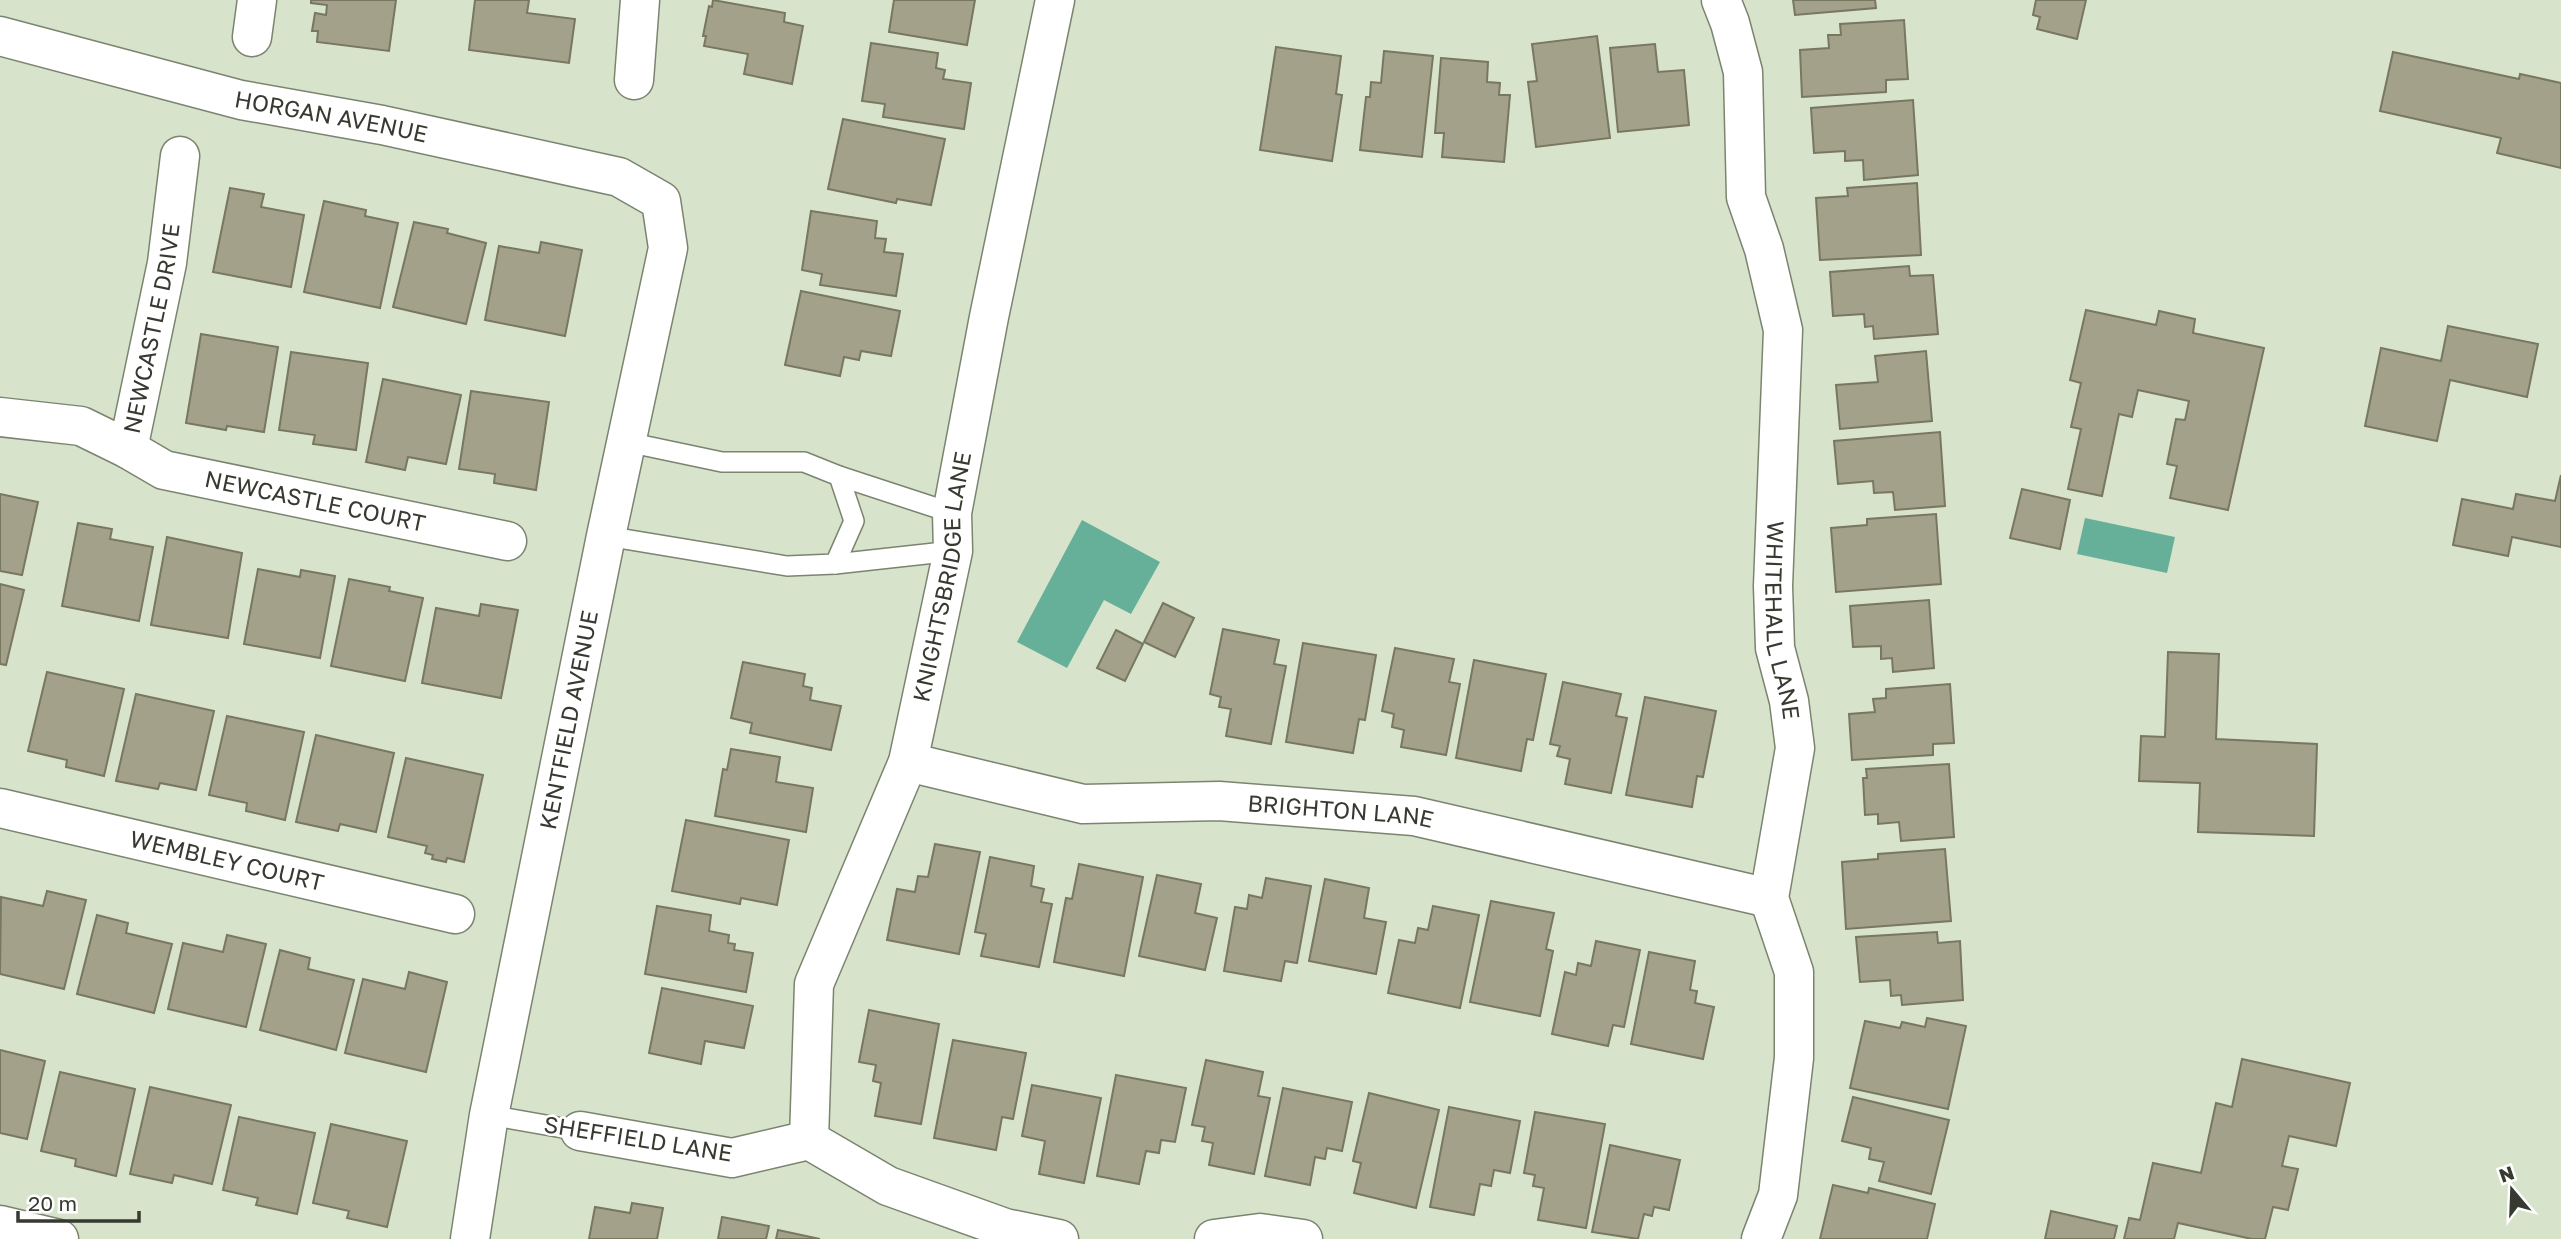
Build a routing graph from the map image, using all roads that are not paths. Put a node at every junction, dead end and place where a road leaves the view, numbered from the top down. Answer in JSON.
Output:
{"nodes":[{"id":1,"x":257,"y":0,"type":"edge"},
{"id":2,"x":640,"y":0,"type":"edge"},
{"id":3,"x":1055,"y":0,"type":"edge"},
{"id":4,"x":1721,"y":0,"type":"edge"},
{"id":5,"x":0,"y":36,"type":"edge"},
{"id":6,"x":252,"y":37,"type":"dead end"},
{"id":7,"x":634,"y":80,"type":"dead end"},
{"id":8,"x":180,"y":156,"type":"dead end"},
{"id":9,"x":661,"y":201,"type":"joint"},
{"id":10,"x":0,"y":417,"type":"edge"},
{"id":11,"x":627,"y":442,"type":"junction"},
{"id":12,"x":128,"y":449,"type":"junction"},
{"id":13,"x":839,"y":476,"type":"junction"},
{"id":14,"x":953,"y":513,"type":"junction"},
{"id":15,"x":606,"y":536,"type":"junction"},
{"id":16,"x":507,"y":541,"type":"dead end"},
{"id":17,"x":953,"y":551,"type":"junction"},
{"id":18,"x":835,"y":564,"type":"junction"},
{"id":19,"x":908,"y":762,"type":"junction"},
{"id":20,"x":0,"y":808,"type":"edge"},
{"id":21,"x":1769,"y":898,"type":"junction"},
{"id":22,"x":455,"y":914,"type":"dead end"},
{"id":23,"x":489,"y":1115,"type":"junction"},
{"id":24,"x":580,"y":1131,"type":"joint"},
{"id":25,"x":809,"y":1140,"type":"junction"},
{"id":26,"x":0,"y":1225,"type":"edge"},
{"id":27,"x":59,"y":1239,"type":"edge"},
{"id":28,"x":470,"y":1239,"type":"edge"},
{"id":29,"x":1059,"y":1239,"type":"edge"},
{"id":30,"x":1214,"y":1239,"type":"edge"},
{"id":31,"x":1303,"y":1239,"type":"edge"},
{"id":32,"x":1760,"y":1239,"type":"edge"}],
"edges":[{"from":1,"to":6,"type":"street"},
{"from":2,"to":7,"type":"street"},
{"from":3,"to":14,"type":"street","name":"KNIGHTSBRIDGE LANE"},
{"from":4,"to":21,"type":"street","name":"WHITEHALL LANE"},
{"from":5,"to":9,"type":"street","name":"HORGAN AVENUE"},
{"from":8,"to":12,"type":"street","name":"NEWCASTLE DRIVE"},
{"from":9,"to":11,"type":"street","name":"KENTFIELD AVENUE"},
{"from":10,"to":12,"type":"street","name":"NEWCASTLE DRIVE"},
{"from":11,"to":13,"type":"lane"},
{"from":11,"to":15,"type":"street","name":"KENTFIELD AVENUE"},
{"from":12,"to":16,"type":"street","name":"NEWCASTLE COURT"},
{"from":13,"to":14,"type":"lane"},
{"from":13,"to":18,"type":"lane"},
{"from":14,"to":17,"type":"street","name":"KNIGHTSBRIDGE LANE"},
{"from":15,"to":18,"type":"lane"},
{"from":15,"to":23,"type":"street","name":"KENTFIELD AVENUE"},
{"from":17,"to":18,"type":"lane"},
{"from":17,"to":19,"type":"street","name":"KNIGHTSBRIDGE LANE"},
{"from":19,"to":21,"type":"street","name":"BRIGHTON LANE"},
{"from":19,"to":25,"type":"street","name":"KNIGHTSBRIDGE LANE"},
{"from":20,"to":22,"type":"street","name":"WEMBLEY COURT"},
{"from":21,"to":32,"type":"street","name":"WHITEHALL LANE"},
{"from":23,"to":24,"type":"lane","name":"SHEFFIELD LANE"},
{"from":23,"to":28,"type":"street","name":"KENTFIELD AVENUE"},
{"from":24,"to":25,"type":"street","name":"SHEFFIELD LANE"},
{"from":25,"to":29,"type":"street"},
{"from":26,"to":27,"type":"street"},
{"from":30,"to":31,"type":"street"}]}
